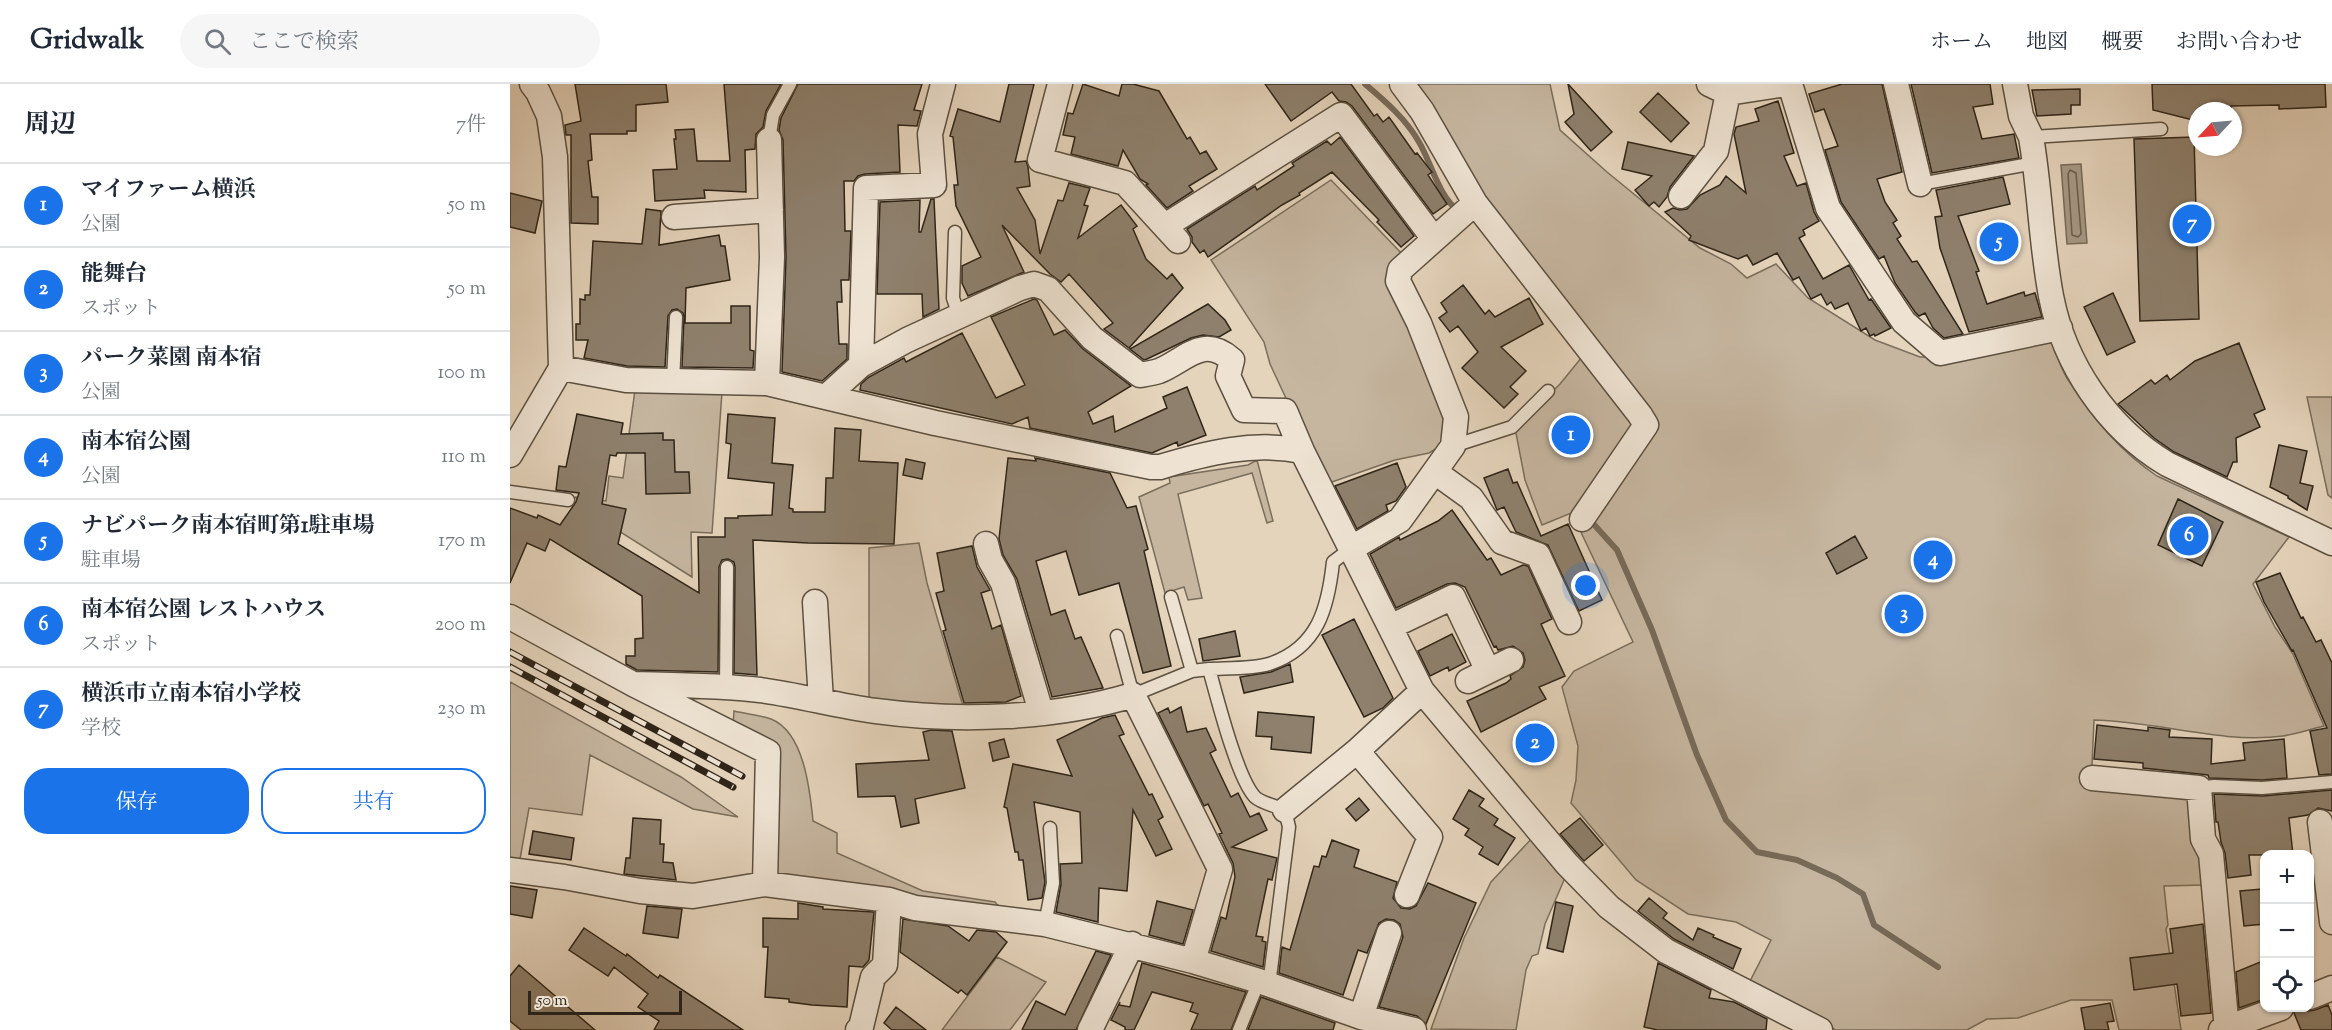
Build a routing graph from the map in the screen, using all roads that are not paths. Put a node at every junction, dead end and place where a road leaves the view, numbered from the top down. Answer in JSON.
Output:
{"nodes":[{"id":1,"x":532,"y":84,"type":"edge"},
{"id":2,"x":790,"y":84,"type":"edge"},
{"id":3,"x":943,"y":84,"type":"edge"},
{"id":4,"x":1060,"y":84,"type":"edge"},
{"id":5,"x":1402,"y":84,"type":"edge"},
{"id":6,"x":1788,"y":84,"type":"edge"},
{"id":7,"x":1896,"y":84,"type":"edge"},
{"id":8,"x":2015,"y":84,"type":"edge"},
{"id":9,"x":1719,"y":89,"type":"edge"},
{"id":10,"x":2161,"y":129,"type":"dead end"},
{"id":11,"x":2031,"y":137,"type":"junction"},
{"id":12,"x":769,"y":140,"type":"joint"},
{"id":13,"x":2035,"y":163,"type":"junction"},
{"id":14,"x":1920,"y":184,"type":"joint"},
{"id":15,"x":1681,"y":196,"type":"dead end"},
{"id":16,"x":1475,"y":202,"type":"junction"},
{"id":17,"x":771,"y":210,"type":"junction"},
{"id":18,"x":674,"y":217,"type":"dead end"},
{"id":19,"x":955,"y":232,"type":"dead end"},
{"id":20,"x":1434,"y":239,"type":"junction"},
{"id":21,"x":959,"y":316,"type":"junction"},
{"id":22,"x":676,"y":317,"type":"dead end"},
{"id":23,"x":2060,"y":328,"type":"junction"},
{"id":24,"x":861,"y":365,"type":"junction"},
{"id":25,"x":561,"y":368,"type":"junction"},
{"id":26,"x":673,"y":382,"type":"junction"},
{"id":27,"x":768,"y":383,"type":"junction"},
{"id":28,"x":1548,"y":391,"type":"dead end"},
{"id":29,"x":827,"y":396,"type":"junction"},
{"id":30,"x":1453,"y":446,"type":"junction"},
{"id":31,"x":1302,"y":451,"type":"junction"},
{"id":32,"x":510,"y":455,"type":"edge"},
{"id":33,"x":1435,"y":472,"type":"junction"},
{"id":34,"x":510,"y":492,"type":"edge"},
{"id":35,"x":568,"y":500,"type":"dead end"},
{"id":36,"x":1582,"y":519,"type":"dead end"},
{"id":37,"x":2332,"y":543,"type":"edge"},
{"id":38,"x":986,"y":544,"type":"dead end"},
{"id":39,"x":1350,"y":549,"type":"junction"},
{"id":40,"x":727,"y":567,"type":"dead end"},
{"id":41,"x":1171,"y":597,"type":"dead end"},
{"id":42,"x":814,"y":602,"type":"dead end"},
{"id":43,"x":510,"y":616,"type":"edge"},
{"id":44,"x":1569,"y":622,"type":"dead end"},
{"id":45,"x":1390,"y":627,"type":"junction"},
{"id":46,"x":1117,"y":636,"type":"dead end"},
{"id":47,"x":1511,"y":660,"type":"dead end"},
{"id":48,"x":1209,"y":669,"type":"junction"},
{"id":49,"x":1192,"y":671,"type":"junction"},
{"id":50,"x":633,"y":684,"type":"junction"},
{"id":51,"x":726,"y":687,"type":"junction"},
{"id":52,"x":1422,"y":691,"type":"junction"},
{"id":53,"x":1133,"y":695,"type":"junction"},
{"id":54,"x":821,"y":701,"type":"junction"},
{"id":55,"x":1041,"y":712,"type":"junction"},
{"id":56,"x":1357,"y":751,"type":"junction"},
{"id":57,"x":2091,"y":778,"type":"dead end"},
{"id":58,"x":2332,"y":782,"type":"edge"},
{"id":59,"x":2199,"y":788,"type":"junction"},
{"id":60,"x":1285,"y":810,"type":"junction"},
{"id":61,"x":2320,"y":822,"type":"dead end"},
{"id":62,"x":1050,"y":828,"type":"dead end"},
{"id":63,"x":510,"y":870,"type":"edge"},
{"id":64,"x":765,"y":884,"type":"junction"},
{"id":65,"x":1407,"y":896,"type":"dead end"},
{"id":66,"x":889,"y":900,"type":"junction"},
{"id":67,"x":2332,"y":922,"type":"edge"},
{"id":68,"x":1045,"y":924,"type":"junction"},
{"id":69,"x":1389,"y":933,"type":"dead end"},
{"id":70,"x":1132,"y":945,"type":"junction"},
{"id":71,"x":1193,"y":960,"type":"junction"},
{"id":72,"x":1264,"y":983,"type":"junction"},
{"id":73,"x":2332,"y":988,"type":"edge"},
{"id":74,"x":2314,"y":995,"type":"edge"},
{"id":75,"x":2270,"y":1012,"type":"edge"},
{"id":76,"x":1361,"y":1017,"type":"junction"},
{"id":77,"x":861,"y":1029,"type":"edge"},
{"id":78,"x":2225,"y":1029,"type":"edge"},
{"id":79,"x":1090,"y":1030,"type":"edge"},
{"id":80,"x":1239,"y":1030,"type":"edge"},
{"id":81,"x":1414,"y":1030,"type":"edge"},
{"id":82,"x":1820,"y":1030,"type":"edge"}],
"edges":[{"from":1,"to":25,"type":"street"},
{"from":2,"to":12,"type":"lane"},
{"from":3,"to":24,"type":"street"},
{"from":4,"to":20,"type":"street"},
{"from":5,"to":16,"type":"street"},
{"from":6,"to":9,"type":"street"},
{"from":6,"to":23,"type":"street"},
{"from":7,"to":14,"type":"street"},
{"from":8,"to":11,"type":"street"},
{"from":9,"to":15,"type":"street"},
{"from":10,"to":11,"type":"lane"},
{"from":11,"to":13,"type":"street"},
{"from":12,"to":17,"type":"street"},
{"from":13,"to":14,"type":"lane"},
{"from":13,"to":23,"type":"street"},
{"from":16,"to":20,"type":"street"},
{"from":16,"to":36,"type":"street"},
{"from":17,"to":18,"type":"street"},
{"from":17,"to":27,"type":"street"},
{"from":19,"to":21,"type":"lane"},
{"from":20,"to":30,"type":"street"},
{"from":21,"to":24,"type":"street"},
{"from":21,"to":31,"type":"street"},
{"from":22,"to":26,"type":"lane"},
{"from":23,"to":37,"type":"street"},
{"from":24,"to":29,"type":"street"},
{"from":25,"to":26,"type":"street"},
{"from":25,"to":32,"type":"street"},
{"from":26,"to":27,"type":"street"},
{"from":27,"to":29,"type":"street"},
{"from":28,"to":30,"type":"lane"},
{"from":29,"to":31,"type":"street"},
{"from":30,"to":33,"type":"street"},
{"from":31,"to":39,"type":"street"},
{"from":33,"to":39,"type":"street"},
{"from":33,"to":44,"type":"street"},
{"from":34,"to":35,"type":"lane"},
{"from":38,"to":55,"type":"street"},
{"from":39,"to":45,"type":"street"},
{"from":39,"to":48,"type":"lane"},
{"from":40,"to":51,"type":"lane"},
{"from":41,"to":49,"type":"lane"},
{"from":42,"to":54,"type":"street"},
{"from":43,"to":50,"type":"street"},
{"from":45,"to":47,"type":"street"},
{"from":45,"to":52,"type":"street"},
{"from":46,"to":53,"type":"lane"},
{"from":48,"to":49,"type":"lane"},
{"from":48,"to":60,"type":"lane"},
{"from":49,"to":53,"type":"lane"},
{"from":50,"to":51,"type":"street"},
{"from":50,"to":64,"type":"street"},
{"from":51,"to":54,"type":"street"},
{"from":52,"to":56,"type":"street"},
{"from":52,"to":82,"type":"street"},
{"from":53,"to":55,"type":"street"},
{"from":53,"to":71,"type":"street"},
{"from":54,"to":55,"type":"street"},
{"from":56,"to":60,"type":"street"},
{"from":56,"to":65,"type":"street"},
{"from":57,"to":59,"type":"street"},
{"from":58,"to":59,"type":"lane"},
{"from":59,"to":78,"type":"street"},
{"from":60,"to":72,"type":"lane"},
{"from":61,"to":67,"type":"street"},
{"from":62,"to":68,"type":"lane"},
{"from":63,"to":64,"type":"street"},
{"from":64,"to":66,"type":"street"},
{"from":66,"to":68,"type":"street"},
{"from":66,"to":77,"type":"street"},
{"from":68,"to":70,"type":"street"},
{"from":69,"to":76,"type":"street"},
{"from":70,"to":71,"type":"street"},
{"from":70,"to":79,"type":"street"},
{"from":71,"to":72,"type":"street"},
{"from":72,"to":76,"type":"street"},
{"from":72,"to":80,"type":"lane"},
{"from":73,"to":74,"type":"street"},
{"from":75,"to":78,"type":"street"},
{"from":76,"to":81,"type":"street"}]}
